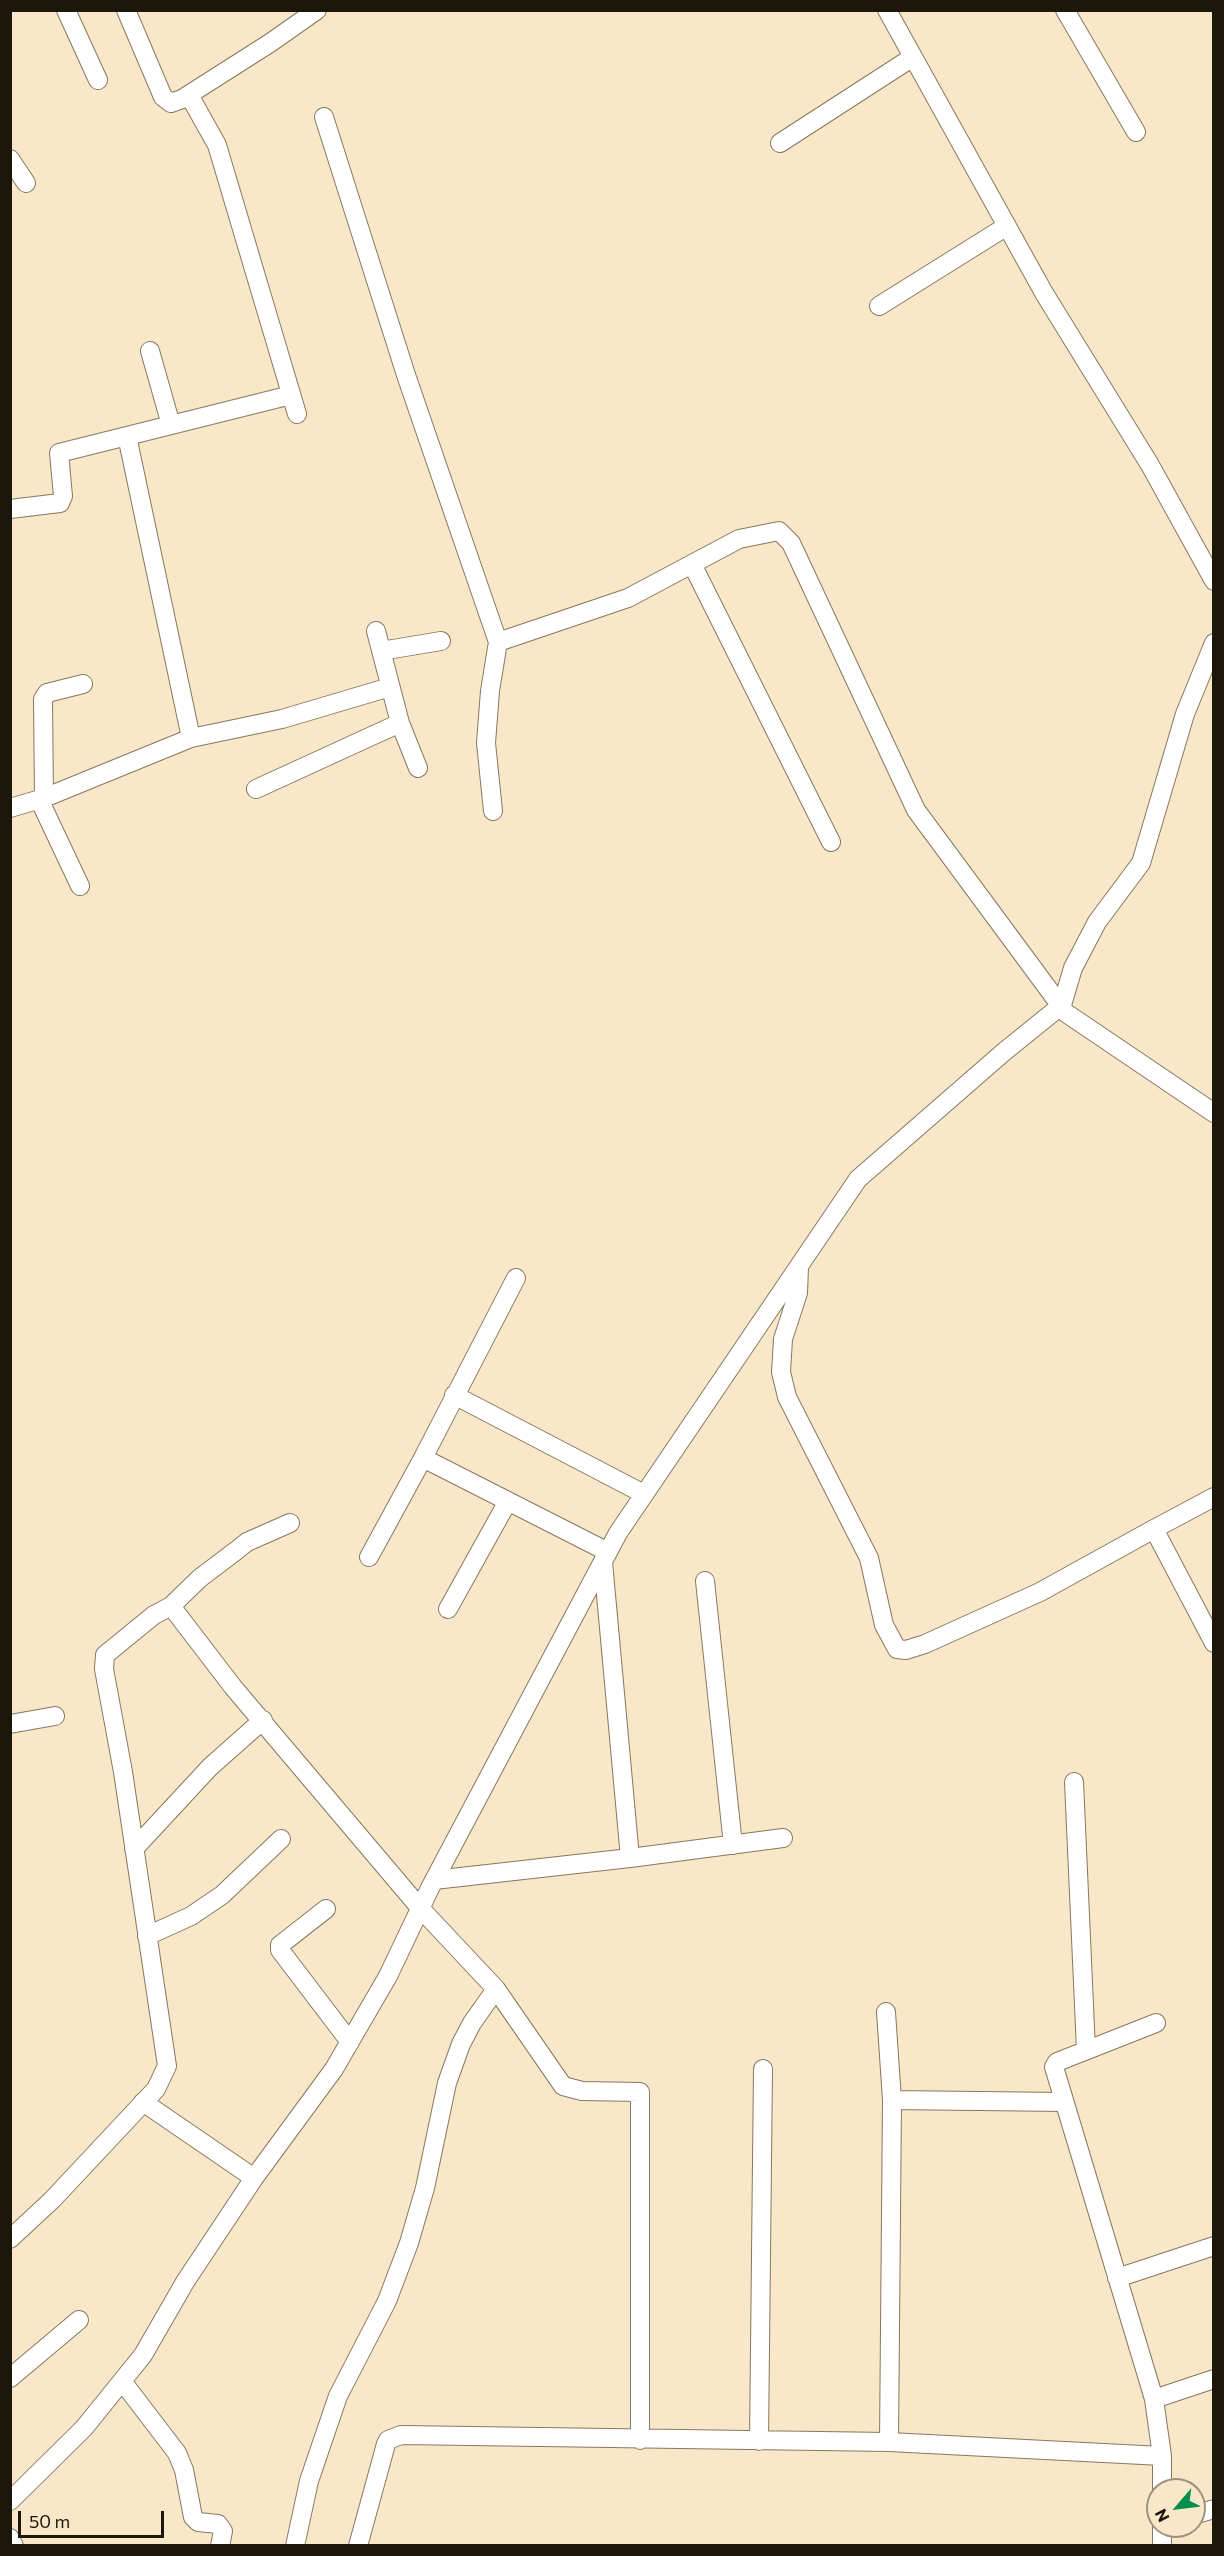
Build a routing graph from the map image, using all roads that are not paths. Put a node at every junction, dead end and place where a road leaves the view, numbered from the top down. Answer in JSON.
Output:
{"nodes":[{"id":1,"x":66,"y":10,"type":"edge"},
{"id":2,"x":126,"y":10,"type":"edge"},
{"id":3,"x":316,"y":10,"type":"edge"},
{"id":4,"x":887,"y":10,"type":"edge"},
{"id":5,"x":1065,"y":10,"type":"edge"},
{"id":6,"x":913,"y":57,"type":"junction"},
{"id":7,"x":98,"y":80,"type":"dead end"},
{"id":8,"x":189,"y":94,"type":"junction"},
{"id":9,"x":324,"y":117,"type":"dead end"},
{"id":10,"x":1136,"y":132,"type":"dead end"},
{"id":11,"x":780,"y":143,"type":"dead end"},
{"id":12,"x":10,"y":159,"type":"edge"},
{"id":13,"x":26,"y":183,"type":"dead end"},
{"id":14,"x":1007,"y":226,"type":"junction"},
{"id":15,"x":879,"y":306,"type":"dead end"},
{"id":16,"x":150,"y":351,"type":"dead end"},
{"id":17,"x":291,"y":395,"type":"junction"},
{"id":18,"x":297,"y":414,"type":"dead end"},
{"id":19,"x":171,"y":425,"type":"junction"},
{"id":20,"x":127,"y":436,"type":"junction"},
{"id":21,"x":10,"y":509,"type":"edge"},
{"id":22,"x":692,"y":564,"type":"junction"},
{"id":23,"x":1214,"y":581,"type":"edge"},
{"id":24,"x":376,"y":631,"type":"dead end"},
{"id":25,"x":441,"y":641,"type":"dead end"},
{"id":26,"x":498,"y":642,"type":"junction"},
{"id":27,"x":1214,"y":643,"type":"edge"},
{"id":28,"x":381,"y":651,"type":"junction"},
{"id":29,"x":83,"y":684,"type":"dead end"},
{"id":30,"x":390,"y":687,"type":"junction"},
{"id":31,"x":400,"y":723,"type":"junction"},
{"id":32,"x":191,"y":738,"type":"junction"},
{"id":33,"x":418,"y":768,"type":"dead end"},
{"id":34,"x":256,"y":789,"type":"dead end"},
{"id":35,"x":42,"y":799,"type":"junction"},
{"id":36,"x":10,"y":808,"type":"edge"},
{"id":37,"x":494,"y":811,"type":"dead end"},
{"id":38,"x":831,"y":842,"type":"dead end"},
{"id":39,"x":80,"y":886,"type":"dead end"},
{"id":40,"x":1062,"y":1005,"type":"junction"},
{"id":41,"x":1214,"y":1113,"type":"edge"},
{"id":42,"x":799,"y":1267,"type":"junction"},
{"id":43,"x":516,"y":1278,"type":"dead end"},
{"id":44,"x":454,"y":1395,"type":"junction"},
{"id":45,"x":423,"y":1458,"type":"junction"},
{"id":46,"x":645,"y":1494,"type":"junction"},
{"id":47,"x":1214,"y":1497,"type":"edge"},
{"id":48,"x":508,"y":1501,"type":"junction"},
{"id":49,"x":290,"y":1522,"type":"dead end"},
{"id":50,"x":1154,"y":1529,"type":"junction"},
{"id":51,"x":369,"y":1557,"type":"dead end"},
{"id":52,"x":605,"y":1557,"type":"junction"},
{"id":53,"x":705,"y":1581,"type":"dead end"},
{"id":54,"x":171,"y":1606,"type":"junction"},
{"id":55,"x":448,"y":1609,"type":"dead end"},
{"id":56,"x":1214,"y":1643,"type":"edge"},
{"id":57,"x":55,"y":1716,"type":"dead end"},
{"id":58,"x":263,"y":1720,"type":"junction"},
{"id":59,"x":10,"y":1724,"type":"edge"},
{"id":60,"x":1074,"y":1782,"type":"dead end"},
{"id":61,"x":783,"y":1838,"type":"dead end"},
{"id":62,"x":281,"y":1839,"type":"dead end"},
{"id":63,"x":733,"y":1845,"type":"junction"},
{"id":64,"x":134,"y":1849,"type":"junction"},
{"id":65,"x":630,"y":1858,"type":"junction"},
{"id":66,"x":434,"y":1880,"type":"junction"},
{"id":67,"x":420,"y":1908,"type":"junction"},
{"id":68,"x":326,"y":1909,"type":"dead end"},
{"id":69,"x":147,"y":1936,"type":"junction"},
{"id":70,"x":496,"y":1989,"type":"junction"},
{"id":71,"x":886,"y":2012,"type":"dead end"},
{"id":72,"x":1156,"y":2023,"type":"dead end"},
{"id":73,"x":350,"y":2042,"type":"junction"},
{"id":74,"x":1086,"y":2050,"type":"junction"},
{"id":75,"x":763,"y":2069,"type":"dead end"},
{"id":76,"x":892,"y":2100,"type":"junction"},
{"id":77,"x":143,"y":2102,"type":"junction"},
{"id":78,"x":1064,"y":2102,"type":"junction"},
{"id":79,"x":254,"y":2178,"type":"junction"},
{"id":80,"x":10,"y":2239,"type":"edge"},
{"id":81,"x":1214,"y":2247,"type":"edge"},
{"id":82,"x":1117,"y":2278,"type":"junction"},
{"id":83,"x":79,"y":2320,"type":"dead end"},
{"id":84,"x":10,"y":2378,"type":"edge"},
{"id":85,"x":1214,"y":2379,"type":"edge"},
{"id":86,"x":122,"y":2381,"type":"junction"},
{"id":87,"x":1154,"y":2398,"type":"junction"},
{"id":88,"x":640,"y":2439,"type":"junction"},
{"id":89,"x":759,"y":2440,"type":"junction"},
{"id":90,"x":889,"y":2442,"type":"junction"},
{"id":91,"x":1162,"y":2456,"type":"junction"},
{"id":92,"x":1162,"y":2478,"type":"edge"},
{"id":93,"x":10,"y":2501,"type":"edge"},
{"id":94,"x":10,"y":2538,"type":"edge"},
{"id":95,"x":14,"y":2546,"type":"edge"},
{"id":96,"x":220,"y":2546,"type":"edge"},
{"id":97,"x":295,"y":2546,"type":"edge"},
{"id":98,"x":358,"y":2546,"type":"edge"}],
"edges":[{"from":1,"to":7,"type":"street"},
{"from":2,"to":8,"type":"street"},
{"from":3,"to":8,"type":"street"},
{"from":4,"to":6,"type":"street"},
{"from":5,"to":10,"type":"street"},
{"from":6,"to":11,"type":"street"},
{"from":6,"to":14,"type":"street"},
{"from":8,"to":17,"type":"street"},
{"from":9,"to":26,"type":"street"},
{"from":12,"to":13,"type":"street"},
{"from":14,"to":15,"type":"street"},
{"from":14,"to":23,"type":"street"},
{"from":16,"to":19,"type":"street"},
{"from":17,"to":18,"type":"street"},
{"from":17,"to":19,"type":"street"},
{"from":19,"to":20,"type":"street"},
{"from":20,"to":21,"type":"street"},
{"from":20,"to":32,"type":"street"},
{"from":22,"to":26,"type":"street"},
{"from":22,"to":38,"type":"street"},
{"from":22,"to":40,"type":"street"},
{"from":24,"to":28,"type":"street"},
{"from":25,"to":28,"type":"street"},
{"from":26,"to":37,"type":"street"},
{"from":27,"to":40,"type":"street"},
{"from":28,"to":30,"type":"street"},
{"from":29,"to":35,"type":"street"},
{"from":30,"to":31,"type":"street"},
{"from":30,"to":32,"type":"street"},
{"from":31,"to":33,"type":"street"},
{"from":31,"to":34,"type":"street"},
{"from":32,"to":35,"type":"street"},
{"from":35,"to":36,"type":"street"},
{"from":35,"to":39,"type":"street"},
{"from":40,"to":41,"type":"street"},
{"from":40,"to":42,"type":"street"},
{"from":42,"to":46,"type":"street"},
{"from":42,"to":50,"type":"street"},
{"from":43,"to":44,"type":"street"},
{"from":44,"to":45,"type":"street"},
{"from":44,"to":46,"type":"street"},
{"from":45,"to":48,"type":"street"},
{"from":45,"to":51,"type":"street"},
{"from":46,"to":52,"type":"street"},
{"from":47,"to":50,"type":"street"},
{"from":48,"to":52,"type":"street"},
{"from":48,"to":55,"type":"street"},
{"from":49,"to":54,"type":"street"},
{"from":50,"to":56,"type":"street"},
{"from":52,"to":65,"type":"street"},
{"from":52,"to":66,"type":"street"},
{"from":53,"to":63,"type":"street"},
{"from":54,"to":58,"type":"street"},
{"from":54,"to":64,"type":"street"},
{"from":57,"to":59,"type":"street"},
{"from":58,"to":64,"type":"street"},
{"from":58,"to":67,"type":"street"},
{"from":60,"to":74,"type":"street"},
{"from":61,"to":63,"type":"street"},
{"from":62,"to":69,"type":"street"},
{"from":63,"to":65,"type":"street"},
{"from":64,"to":69,"type":"street"},
{"from":65,"to":66,"type":"street"},
{"from":66,"to":67,"type":"street"},
{"from":67,"to":70,"type":"street"},
{"from":67,"to":73,"type":"street"},
{"from":68,"to":73,"type":"street"},
{"from":69,"to":77,"type":"street"},
{"from":70,"to":88,"type":"street"},
{"from":70,"to":97,"type":"street"},
{"from":71,"to":76,"type":"street"},
{"from":72,"to":74,"type":"street"},
{"from":73,"to":79,"type":"street"},
{"from":74,"to":78,"type":"street"},
{"from":75,"to":89,"type":"street"},
{"from":76,"to":78,"type":"street"},
{"from":76,"to":90,"type":"street"},
{"from":77,"to":79,"type":"street"},
{"from":77,"to":80,"type":"street"},
{"from":78,"to":82,"type":"street"},
{"from":79,"to":86,"type":"street"},
{"from":81,"to":82,"type":"street"},
{"from":82,"to":87,"type":"street"},
{"from":83,"to":84,"type":"street"},
{"from":85,"to":87,"type":"street"},
{"from":86,"to":93,"type":"street"},
{"from":86,"to":96,"type":"street"},
{"from":87,"to":91,"type":"street"},
{"from":88,"to":89,"type":"street"},
{"from":88,"to":98,"type":"street"},
{"from":89,"to":90,"type":"street"},
{"from":90,"to":91,"type":"street"},
{"from":91,"to":92,"type":"street"},
{"from":94,"to":95,"type":"street"}]}
